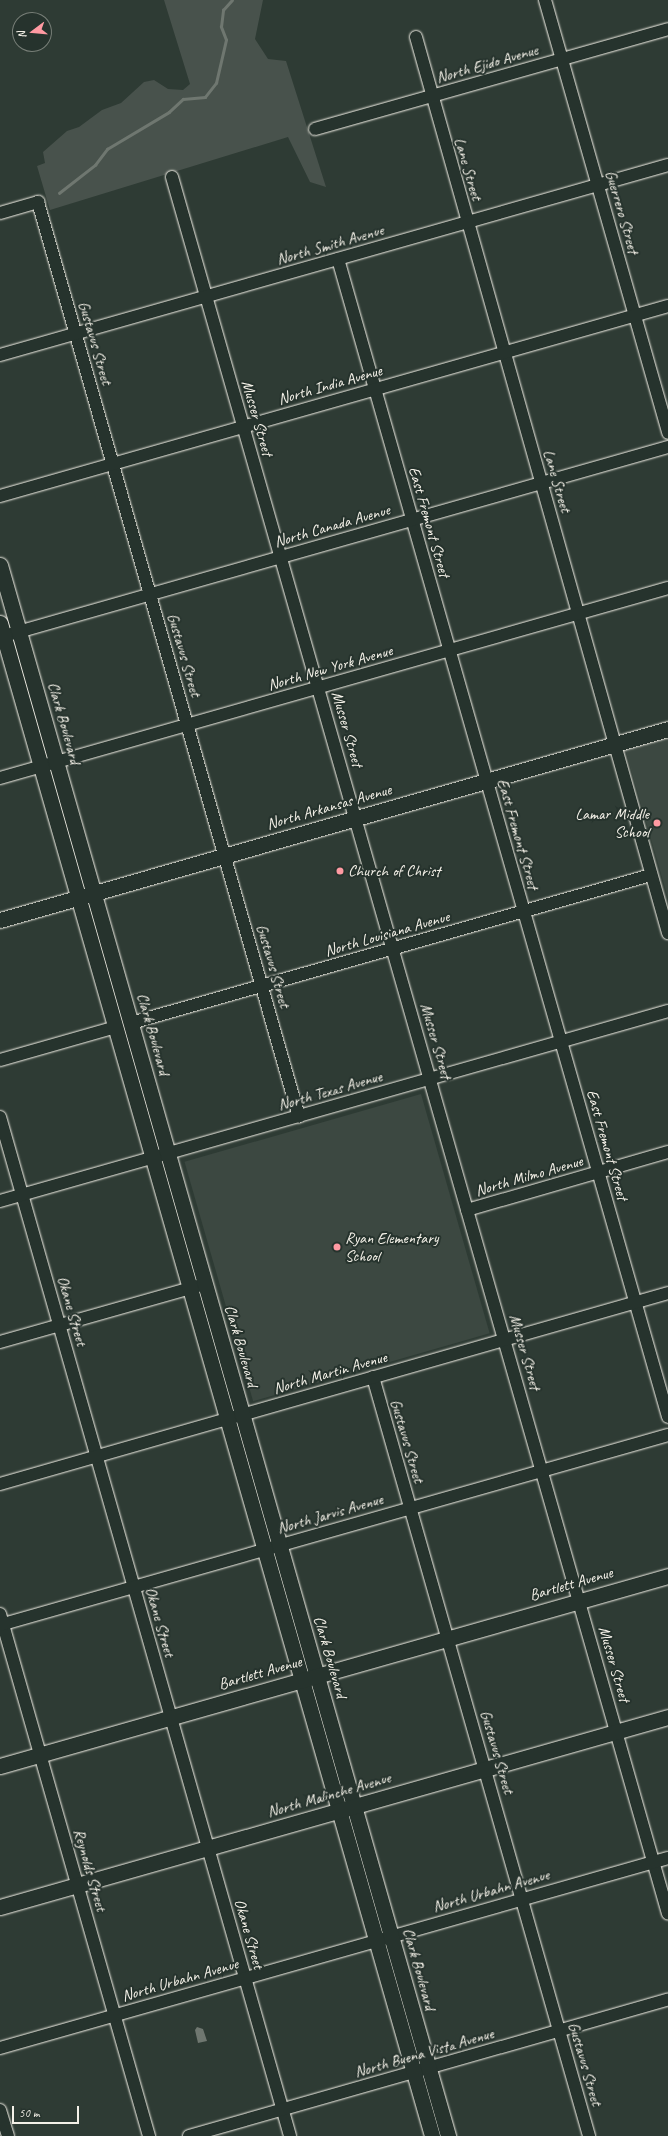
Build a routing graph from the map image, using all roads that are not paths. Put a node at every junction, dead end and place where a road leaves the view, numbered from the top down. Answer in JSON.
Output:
{"nodes":[{"id":1,"x":545,"y":0,"type":"edge"},
{"id":2,"x":668,"y":29,"type":"edge"},
{"id":3,"x":416,"y":37,"type":"dead end"},
{"id":4,"x":562,"y":60,"type":"junction"},
{"id":5,"x":431,"y":96,"type":"junction"},
{"id":6,"x":315,"y":130,"type":"dead end"},
{"id":7,"x":668,"y":165,"type":"edge"},
{"id":8,"x":172,"y":176,"type":"dead end"},
{"id":9,"x":598,"y":185,"type":"junction"},
{"id":10,"x":0,"y":213,"type":"edge"},
{"id":11,"x":467,"y":222,"type":"junction"},
{"id":12,"x":338,"y":259,"type":"junction"},
{"id":13,"x":206,"y":297,"type":"junction"},
{"id":14,"x":668,"y":306,"type":"edge"},
{"id":15,"x":635,"y":315,"type":"junction"},
{"id":16,"x":76,"y":334,"type":"junction"},
{"id":17,"x":504,"y":352,"type":"junction"},
{"id":18,"x":0,"y":355,"type":"edge"},
{"id":19,"x":375,"y":389,"type":"junction"},
{"id":20,"x":243,"y":427,"type":"junction"},
{"id":21,"x":668,"y":433,"type":"edge"},
{"id":22,"x":668,"y":447,"type":"edge"},
{"id":23,"x":113,"y":464,"type":"junction"},
{"id":24,"x":541,"y":483,"type":"junction"},
{"id":25,"x":0,"y":496,"type":"edge"},
{"id":26,"x":412,"y":520,"type":"junction"},
{"id":27,"x":281,"y":558,"type":"junction"},
{"id":28,"x":0,"y":565,"type":"edge"},
{"id":29,"x":668,"y":588,"type":"edge"},
{"id":30,"x":150,"y":595,"type":"junction"},
{"id":31,"x":578,"y":614,"type":"junction"},
{"id":32,"x":2,"y":630,"type":"edge"},
{"id":33,"x":19,"y":632,"type":"junction"},
{"id":34,"x":449,"y":650,"type":"junction"},
{"id":35,"x":318,"y":688,"type":"junction"},
{"id":36,"x":187,"y":725,"type":"junction"},
{"id":37,"x":668,"y":729,"type":"edge"},
{"id":38,"x":615,"y":744,"type":"junction"},
{"id":39,"x":56,"y":762,"type":"junction"},
{"id":40,"x":42,"y":766,"type":"junction"},
{"id":41,"x":0,"y":778,"type":"edge"},
{"id":42,"x":487,"y":781,"type":"junction"},
{"id":43,"x":355,"y":818,"type":"junction"},
{"id":44,"x":224,"y":856,"type":"junction"},
{"id":45,"x":651,"y":875,"type":"junction"},
{"id":46,"x":94,"y":893,"type":"junction"},
{"id":47,"x":79,"y":897,"type":"junction"},
{"id":48,"x":524,"y":911,"type":"junction"},
{"id":49,"x":0,"y":920,"type":"edge"},
{"id":50,"x":668,"y":933,"type":"edge"},
{"id":51,"x":393,"y":949,"type":"junction"},
{"id":52,"x":262,"y":986,"type":"junction"},
{"id":53,"x":668,"y":1011,"type":"edge"},
{"id":54,"x":131,"y":1023,"type":"junction"},
{"id":55,"x":116,"y":1027,"type":"junction"},
{"id":56,"x":561,"y":1042,"type":"junction"},
{"id":57,"x":0,"y":1060,"type":"edge"},
{"id":58,"x":430,"y":1079,"type":"junction"},
{"id":59,"x":0,"y":1117,"type":"edge"},
{"id":60,"x":299,"y":1117,"type":"junction"},
{"id":61,"x":668,"y":1152,"type":"edge"},
{"id":62,"x":168,"y":1154,"type":"junction"},
{"id":63,"x":153,"y":1158,"type":"junction"},
{"id":64,"x":598,"y":1172,"type":"junction"},
{"id":65,"x":22,"y":1195,"type":"junction"},
{"id":66,"x":0,"y":1202,"type":"edge"},
{"id":67,"x":468,"y":1210,"type":"junction"},
{"id":68,"x":205,"y":1284,"type":"junction"},
{"id":69,"x":190,"y":1288,"type":"junction"},
{"id":70,"x":668,"y":1294,"type":"edge"},
{"id":71,"x":636,"y":1303,"type":"junction"},
{"id":72,"x":59,"y":1326,"type":"junction"},
{"id":73,"x":505,"y":1340,"type":"junction"},
{"id":74,"x":0,"y":1342,"type":"edge"},
{"id":75,"x":373,"y":1378,"type":"junction"},
{"id":76,"x":242,"y":1414,"type":"junction"},
{"id":77,"x":668,"y":1417,"type":"edge"},
{"id":78,"x":228,"y":1419,"type":"junction"},
{"id":79,"x":668,"y":1434,"type":"edge"},
{"id":80,"x":97,"y":1456,"type":"junction"},
{"id":81,"x":542,"y":1470,"type":"junction"},
{"id":82,"x":0,"y":1484,"type":"edge"},
{"id":83,"x":410,"y":1508,"type":"junction"},
{"id":84,"x":279,"y":1545,"type":"junction"},
{"id":85,"x":265,"y":1549,"type":"junction"},
{"id":86,"x":668,"y":1576,"type":"edge"},
{"id":87,"x":134,"y":1586,"type":"junction"},
{"id":88,"x":580,"y":1601,"type":"junction"},
{"id":89,"x":1,"y":1621,"type":"edge"},
{"id":90,"x":447,"y":1638,"type":"junction"},
{"id":91,"x":317,"y":1676,"type":"junction"},
{"id":92,"x":302,"y":1680,"type":"junction"},
{"id":93,"x":171,"y":1717,"type":"junction"},
{"id":94,"x":668,"y":1717,"type":"edge"},
{"id":95,"x":617,"y":1731,"type":"junction"},
{"id":96,"x":41,"y":1754,"type":"junction"},
{"id":97,"x":0,"y":1766,"type":"edge"},
{"id":98,"x":485,"y":1769,"type":"junction"},
{"id":99,"x":354,"y":1807,"type":"junction"},
{"id":100,"x":339,"y":1811,"type":"junction"},
{"id":101,"x":208,"y":1848,"type":"junction"},
{"id":102,"x":668,"y":1858,"type":"edge"},
{"id":103,"x":653,"y":1862,"type":"junction"},
{"id":104,"x":78,"y":1885,"type":"junction"},
{"id":105,"x":522,"y":1899,"type":"junction"},
{"id":106,"x":0,"y":1907,"type":"edge"},
{"id":107,"x":668,"y":1914,"type":"edge"},
{"id":108,"x":391,"y":1936,"type":"junction"},
{"id":109,"x":376,"y":1941,"type":"junction"},
{"id":110,"x":245,"y":1978,"type":"junction"},
{"id":111,"x":668,"y":2000,"type":"edge"},
{"id":112,"x":115,"y":2015,"type":"junction"},
{"id":113,"x":559,"y":2031,"type":"junction"},
{"id":114,"x":0,"y":2048,"type":"edge"},
{"id":115,"x":429,"y":2068,"type":"junction"},
{"id":116,"x":414,"y":2072,"type":"junction"},
{"id":117,"x":283,"y":2109,"type":"junction"},
{"id":118,"x":0,"y":2110,"type":"edge"},
{"id":119,"x":8,"y":2136,"type":"edge"},
{"id":120,"x":149,"y":2136,"type":"edge"},
{"id":121,"x":189,"y":2136,"type":"edge"},
{"id":122,"x":290,"y":2136,"type":"edge"},
{"id":123,"x":432,"y":2136,"type":"edge"},
{"id":124,"x":448,"y":2136,"type":"edge"},
{"id":125,"x":589,"y":2136,"type":"edge"}],
"edges":[{"from":1,"to":4,"type":"street","name":"Guerrero Street"},
{"from":2,"to":4,"type":"street","name":"North Ejido Avenue"},
{"from":3,"to":5,"type":"street","name":"Lane Street"},
{"from":4,"to":5,"type":"street","name":"North Ejido Avenue"},
{"from":4,"to":9,"type":"street","name":"Guerrero Street"},
{"from":5,"to":6,"type":"street","name":"North Ejido Avenue"},
{"from":5,"to":11,"type":"street","name":"Lane Street"},
{"from":7,"to":9,"type":"street","name":"North Smith Avenue"},
{"from":8,"to":13,"type":"street","name":"Musser Street"},
{"from":9,"to":11,"type":"street","name":"North Smith Avenue"},
{"from":9,"to":15,"type":"street","name":"Guerrero Street"},
{"from":10,"to":16,"type":"street","name":"Gustavus Street"},
{"from":11,"to":12,"type":"street","name":"North Smith Avenue"},
{"from":11,"to":17,"type":"street","name":"Lane Street"},
{"from":12,"to":13,"type":"street","name":"North Smith Avenue"},
{"from":12,"to":19,"type":"street","name":"East Fremont Street"},
{"from":13,"to":16,"type":"street","name":"North Smith Avenue"},
{"from":13,"to":20,"type":"street","name":"Musser Street"},
{"from":14,"to":15,"type":"street","name":"North India Avenue"},
{"from":15,"to":17,"type":"street","name":"North India Avenue"},
{"from":15,"to":21,"type":"street","name":"Guerrero Street"},
{"from":16,"to":18,"type":"street","name":"North Smith Avenue"},
{"from":16,"to":23,"type":"street","name":"Gustavus Street"},
{"from":17,"to":19,"type":"street","name":"North India Avenue"},
{"from":17,"to":24,"type":"street","name":"Lane Street"},
{"from":19,"to":20,"type":"street","name":"North India Avenue"},
{"from":19,"to":26,"type":"street","name":"East Fremont Street"},
{"from":20,"to":23,"type":"street","name":"North India Avenue"},
{"from":20,"to":27,"type":"street","name":"Musser Street"},
{"from":22,"to":24,"type":"street","name":"North Canada Avenue"},
{"from":23,"to":25,"type":"street","name":"North India Avenue"},
{"from":23,"to":30,"type":"street","name":"Gustavus Street"},
{"from":24,"to":26,"type":"street","name":"North Canada Avenue"},
{"from":24,"to":31,"type":"street","name":"Lane Street"},
{"from":26,"to":27,"type":"street","name":"North Canada Avenue"},
{"from":26,"to":34,"type":"street","name":"East Fremont Street"},
{"from":27,"to":30,"type":"street","name":"North Canada Avenue"},
{"from":27,"to":35,"type":"street","name":"Musser Street"},
{"from":28,"to":33,"type":"main road","name":"Clark Boulevard"},
{"from":29,"to":31,"type":"street","name":"North New York Avenue"},
{"from":30,"to":33,"type":"street","name":"North Canada Avenue"},
{"from":30,"to":36,"type":"street","name":"Gustavus Street"},
{"from":31,"to":34,"type":"street","name":"North New York Avenue"},
{"from":31,"to":38,"type":"street","name":"Lane Street"},
{"from":32,"to":33,"type":"street","name":"North Canada Avenue"},
{"from":32,"to":40,"type":"main road","name":"Clark Boulevard"},
{"from":33,"to":39,"type":"main road","name":"Clark Boulevard"},
{"from":34,"to":35,"type":"street","name":"North New York Avenue"},
{"from":34,"to":42,"type":"street","name":"East Fremont Street"},
{"from":35,"to":36,"type":"street","name":"North New York Avenue"},
{"from":35,"to":43,"type":"street","name":"Musser Street"},
{"from":36,"to":39,"type":"street","name":"North New York Avenue"},
{"from":36,"to":44,"type":"street","name":"Gustavus Street"},
{"from":37,"to":38,"type":"main road","name":"North Arkansas Avenue"},
{"from":38,"to":42,"type":"main road","name":"North Arkansas Avenue"},
{"from":38,"to":45,"type":"street","name":"Lane Street"},
{"from":39,"to":40,"type":"street","name":"North New York Avenue"},
{"from":39,"to":46,"type":"main road","name":"Clark Boulevard"},
{"from":40,"to":41,"type":"street","name":"North New York Avenue"},
{"from":40,"to":47,"type":"main road","name":"Clark Boulevard"},
{"from":42,"to":43,"type":"main road","name":"North Arkansas Avenue"},
{"from":42,"to":48,"type":"street","name":"East Fremont Street"},
{"from":43,"to":44,"type":"main road","name":"North Arkansas Avenue"},
{"from":43,"to":51,"type":"street","name":"Musser Street"},
{"from":44,"to":46,"type":"main road","name":"North Arkansas Avenue"},
{"from":44,"to":52,"type":"street","name":"Gustavus Street"},
{"from":45,"to":48,"type":"street","name":"North Louisiana Avenue"},
{"from":45,"to":50,"type":"street","name":"Lane Street"},
{"from":46,"to":47,"type":"main road","name":"North Arkansas Avenue"},
{"from":46,"to":54,"type":"main road","name":"Clark Boulevard"},
{"from":47,"to":49,"type":"main road","name":"North Arkansas Avenue"},
{"from":47,"to":55,"type":"main road","name":"Clark Boulevard"},
{"from":48,"to":51,"type":"street","name":"North Louisiana Avenue"},
{"from":48,"to":56,"type":"street","name":"East Fremont Street"},
{"from":51,"to":52,"type":"street","name":"North Louisiana Avenue"},
{"from":51,"to":58,"type":"street","name":"Musser Street"},
{"from":52,"to":54,"type":"street","name":"North Louisiana Avenue"},
{"from":52,"to":60,"type":"street","name":"Gustavus Street"},
{"from":53,"to":56,"type":"street","name":"North Texas Avenue"},
{"from":54,"to":62,"type":"main road","name":"Clark Boulevard"},
{"from":55,"to":57,"type":"street"},
{"from":55,"to":63,"type":"main road","name":"Clark Boulevard"},
{"from":56,"to":58,"type":"street","name":"North Texas Avenue"},
{"from":56,"to":64,"type":"street","name":"East Fremont Street"},
{"from":58,"to":60,"type":"street","name":"North Texas Avenue"},
{"from":58,"to":67,"type":"street","name":"Musser Street"},
{"from":59,"to":65,"type":"street","name":"Okane Street"},
{"from":60,"to":62,"type":"street","name":"North Texas Avenue"},
{"from":61,"to":64,"type":"street","name":"North Milmo Avenue"},
{"from":62,"to":63,"type":"street","name":"North Texas Avenue"},
{"from":62,"to":68,"type":"main road","name":"Clark Boulevard"},
{"from":63,"to":65,"type":"street","name":"North Texas Avenue"},
{"from":63,"to":69,"type":"main road","name":"Clark Boulevard"},
{"from":64,"to":67,"type":"street","name":"North Milmo Avenue"},
{"from":64,"to":71,"type":"street","name":"East Fremont Street"},
{"from":65,"to":66,"type":"street","name":"North Texas Avenue"},
{"from":65,"to":72,"type":"street","name":"Okane Street"},
{"from":67,"to":73,"type":"street","name":"Musser Street"},
{"from":68,"to":69,"type":"street"},
{"from":68,"to":76,"type":"main road","name":"Clark Boulevard"},
{"from":69,"to":72,"type":"street"},
{"from":69,"to":78,"type":"main road","name":"Clark Boulevard"},
{"from":70,"to":71,"type":"street","name":"North Martin Avenue"},
{"from":71,"to":73,"type":"street","name":"North Martin Avenue"},
{"from":71,"to":77,"type":"street","name":"East Fremont Street"},
{"from":72,"to":74,"type":"street"},
{"from":72,"to":80,"type":"street","name":"Okane Street"},
{"from":73,"to":75,"type":"street","name":"North Martin Avenue"},
{"from":73,"to":81,"type":"street","name":"Musser Street"},
{"from":75,"to":76,"type":"street","name":"North Martin Avenue"},
{"from":75,"to":83,"type":"street","name":"Gustavus Street"},
{"from":76,"to":78,"type":"street","name":"North Martin Avenue"},
{"from":76,"to":84,"type":"main road","name":"Clark Boulevard"},
{"from":78,"to":80,"type":"street","name":"North Martin Avenue"},
{"from":78,"to":85,"type":"main road","name":"Clark Boulevard"},
{"from":79,"to":81,"type":"street","name":"North Jarvis Avenue"},
{"from":80,"to":82,"type":"street","name":"North Martin Avenue"},
{"from":80,"to":87,"type":"street","name":"Okane Street"},
{"from":81,"to":83,"type":"street","name":"North Jarvis Avenue"},
{"from":81,"to":88,"type":"street","name":"Musser Street"},
{"from":83,"to":84,"type":"street","name":"North Jarvis Avenue"},
{"from":83,"to":90,"type":"street","name":"Gustavus Street"},
{"from":84,"to":85,"type":"street","name":"North Jarvis Avenue"},
{"from":84,"to":91,"type":"main road","name":"Clark Boulevard"},
{"from":85,"to":87,"type":"street","name":"North Jarvis Avenue"},
{"from":85,"to":92,"type":"main road","name":"Clark Boulevard"},
{"from":86,"to":88,"type":"main road","name":"Bartlett Avenue"},
{"from":87,"to":89,"type":"street","name":"North Jarvis Avenue"},
{"from":87,"to":93,"type":"street","name":"Okane Street"},
{"from":88,"to":90,"type":"main road","name":"Bartlett Avenue"},
{"from":88,"to":95,"type":"street","name":"Musser Street"},
{"from":89,"to":96,"type":"street","name":"Reynolds Street"},
{"from":90,"to":91,"type":"main road","name":"Bartlett Avenue"},
{"from":90,"to":98,"type":"street","name":"Gustavus Street"},
{"from":91,"to":92,"type":"main road","name":"Bartlett Avenue"},
{"from":91,"to":99,"type":"main road","name":"Clark Boulevard"},
{"from":92,"to":93,"type":"main road","name":"Bartlett Avenue"},
{"from":92,"to":100,"type":"main road","name":"Clark Boulevard"},
{"from":93,"to":96,"type":"main road","name":"Bartlett Avenue"},
{"from":93,"to":101,"type":"street","name":"Okane Street"},
{"from":94,"to":95,"type":"main road","name":"North Malinche Avenue"},
{"from":95,"to":98,"type":"main road","name":"North Malinche Avenue"},
{"from":95,"to":103,"type":"street","name":"Musser Street"},
{"from":96,"to":97,"type":"main road","name":"Bartlett Avenue"},
{"from":96,"to":104,"type":"street","name":"Reynolds Street"},
{"from":98,"to":99,"type":"main road","name":"North Malinche Avenue"},
{"from":98,"to":105,"type":"street","name":"Gustavus Street"},
{"from":99,"to":100,"type":"main road","name":"North Malinche Avenue"},
{"from":99,"to":108,"type":"main road","name":"Clark Boulevard"},
{"from":100,"to":101,"type":"main road","name":"North Malinche Avenue"},
{"from":100,"to":109,"type":"main road","name":"Clark Boulevard"},
{"from":101,"to":104,"type":"main road","name":"North Malinche Avenue"},
{"from":101,"to":110,"type":"street","name":"Okane Street"},
{"from":102,"to":103,"type":"street","name":"North Urbahn Avenue"},
{"from":103,"to":105,"type":"street","name":"North Urbahn Avenue"},
{"from":103,"to":107,"type":"street","name":"Musser Street"},
{"from":104,"to":106,"type":"main road","name":"North Malinche Avenue"},
{"from":104,"to":112,"type":"street","name":"Reynolds Street"},
{"from":105,"to":108,"type":"street","name":"North Urbahn Avenue"},
{"from":105,"to":113,"type":"street","name":"Gustavus Street"},
{"from":108,"to":109,"type":"street","name":"North Urbahn Avenue"},
{"from":108,"to":115,"type":"main road","name":"Clark Boulevard"},
{"from":109,"to":110,"type":"street","name":"North Urbahn Avenue"},
{"from":109,"to":116,"type":"main road","name":"Clark Boulevard"},
{"from":110,"to":112,"type":"street","name":"North Urbahn Avenue"},
{"from":110,"to":117,"type":"street","name":"Okane Street"},
{"from":111,"to":113,"type":"street","name":"North Buena Vista Avenue"},
{"from":112,"to":114,"type":"street","name":"North Urbahn Avenue"},
{"from":112,"to":120,"type":"street","name":"Reynolds Street"},
{"from":113,"to":115,"type":"street","name":"North Buena Vista Avenue"},
{"from":113,"to":125,"type":"street","name":"Gustavus Street"},
{"from":115,"to":116,"type":"street","name":"North Buena Vista Avenue"},
{"from":115,"to":124,"type":"main road","name":"Clark Boulevard"},
{"from":116,"to":117,"type":"street","name":"North Buena Vista Avenue"},
{"from":116,"to":123,"type":"main road","name":"Clark Boulevard"},
{"from":117,"to":121,"type":"street","name":"North Buena Vista Avenue"},
{"from":117,"to":122,"type":"street","name":"Okane Street"},
{"from":118,"to":119,"type":"street"}]}
